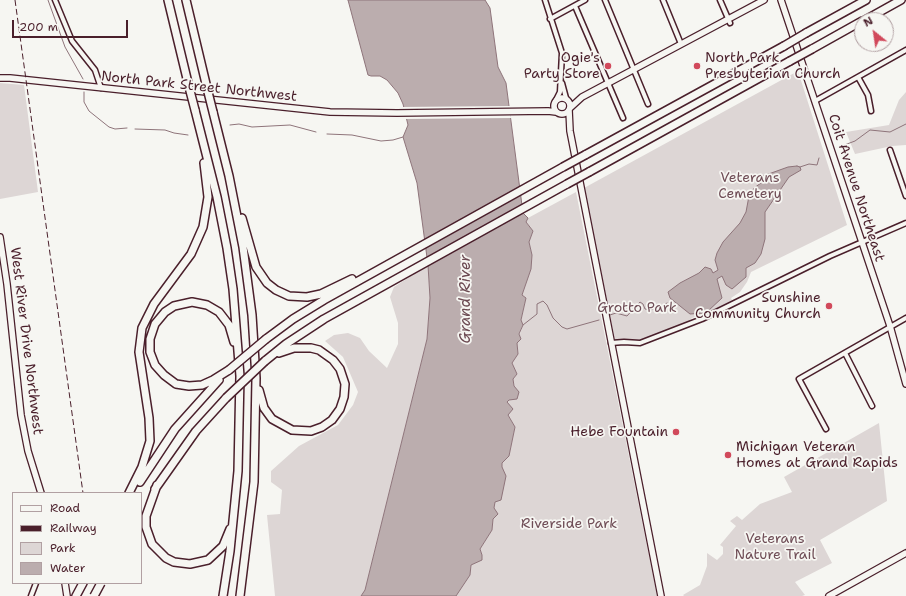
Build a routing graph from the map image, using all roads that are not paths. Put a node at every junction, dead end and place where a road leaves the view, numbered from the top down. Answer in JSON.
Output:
{"nodes":[{"id":1,"x":56,"y":0,"type":"edge"},
{"id":2,"x":168,"y":0,"type":"edge"},
{"id":3,"x":186,"y":0,"type":"edge"},
{"id":4,"x":545,"y":0,"type":"edge"},
{"id":5,"x":585,"y":0,"type":"edge"},
{"id":6,"x":605,"y":0,"type":"edge"},
{"id":7,"x":664,"y":0,"type":"edge"},
{"id":8,"x":720,"y":0,"type":"edge"},
{"id":9,"x":764,"y":0,"type":"edge"},
{"id":10,"x":781,"y":0,"type":"edge"},
{"id":11,"x":866,"y":0,"type":"edge"},
{"id":12,"x":901,"y":0,"type":"edge"},
{"id":13,"x":575,"y":6,"type":"junction"},
{"id":14,"x":879,"y":12,"type":"edge"},
{"id":15,"x":550,"y":19,"type":"junction"},
{"id":16,"x":729,"y":21,"type":"junction"},
{"id":17,"x":854,"y":26,"type":"edge"},
{"id":18,"x":681,"y":44,"type":"junction"},
{"id":19,"x":906,"y":50,"type":"edge"},
{"id":20,"x":633,"y":69,"type":"junction"},
{"id":21,"x":858,"y":77,"type":"junction"},
{"id":22,"x":0,"y":78,"type":"edge"},
{"id":23,"x":561,"y":80,"type":"junction"},
{"id":24,"x":608,"y":84,"type":"junction"},
{"id":25,"x":101,"y":88,"type":"junction"},
{"id":26,"x":582,"y":97,"type":"junction"},
{"id":27,"x":566,"y":99,"type":"junction"},
{"id":28,"x":555,"y":101,"type":"junction"},
{"id":29,"x":815,"y":101,"type":"junction"},
{"id":30,"x":648,"y":104,"type":"dead end"},
{"id":31,"x":570,"y":109,"type":"junction"},
{"id":32,"x":538,"y":111,"type":"junction"},
{"id":33,"x":195,"y":112,"type":"junction"},
{"id":34,"x":871,"y":112,"type":"dead end"},
{"id":35,"x":558,"y":113,"type":"junction"},
{"id":36,"x":622,"y":118,"type":"dead end"},
{"id":37,"x":570,"y":131,"type":"junction"},
{"id":38,"x":890,"y":150,"type":"dead end"},
{"id":39,"x":229,"y":176,"type":"junction"},
{"id":40,"x":906,"y":196,"type":"edge"},
{"id":41,"x":906,"y":223,"type":"edge"},
{"id":42,"x":0,"y":237,"type":"edge"},
{"id":43,"x":862,"y":243,"type":"junction"},
{"id":44,"x":389,"y":264,"type":"junction"},
{"id":45,"x":906,"y":318,"type":"edge"},
{"id":46,"x":890,"y":326,"type":"junction"},
{"id":47,"x":611,"y":343,"type":"junction"},
{"id":48,"x":845,"y":353,"type":"junction"},
{"id":49,"x":267,"y":360,"type":"junction"},
{"id":50,"x":229,"y":370,"type":"junction"},
{"id":51,"x":240,"y":376,"type":"junction"},
{"id":52,"x":256,"y":378,"type":"junction"},
{"id":53,"x":906,"y":384,"type":"edge"},
{"id":54,"x":872,"y":406,"type":"dead end"},
{"id":55,"x":826,"y":429,"type":"dead end"},
{"id":56,"x":157,"y":485,"type":"junction"},
{"id":57,"x":41,"y":492,"type":"edge"},
{"id":58,"x":129,"y":492,"type":"edge"},
{"id":59,"x":134,"y":492,"type":"edge"},
{"id":60,"x":142,"y":512,"type":"edge"},
{"id":61,"x":235,"y":516,"type":"junction"},
{"id":62,"x":906,"y":553,"type":"edge"},
{"id":63,"x":36,"y":584,"type":"edge"},
{"id":64,"x":65,"y":584,"type":"edge"},
{"id":65,"x":82,"y":584,"type":"edge"},
{"id":66,"x":100,"y":584,"type":"edge"},
{"id":67,"x":31,"y":596,"type":"edge"},
{"id":68,"x":67,"y":596,"type":"edge"},
{"id":69,"x":76,"y":596,"type":"edge"},
{"id":70,"x":94,"y":596,"type":"edge"},
{"id":71,"x":223,"y":596,"type":"edge"},
{"id":72,"x":240,"y":596,"type":"edge"},
{"id":73,"x":661,"y":596,"type":"edge"},
{"id":74,"x":828,"y":596,"type":"edge"}],
"edges":[{"from":1,"to":25,"type":"street"},
{"from":2,"to":33,"type":"highway","bridge":true},
{"from":3,"to":39,"type":"highway","bridge":true},
{"from":4,"to":15,"type":"street"},
{"from":5,"to":13,"type":"street"},
{"from":6,"to":20,"type":"street"},
{"from":7,"to":18,"type":"street"},
{"from":8,"to":16,"type":"street"},
{"from":9,"to":16,"type":"main road"},
{"from":10,"to":29,"type":"main road","name":"Coit Avenue Northeast"},
{"from":11,"to":44,"type":"highway","bridge":true},
{"from":12,"to":14,"type":"highway"},
{"from":13,"to":15,"type":"street"},
{"from":13,"to":24,"type":"street"},
{"from":15,"to":23,"type":"street"},
{"from":16,"to":18,"type":"main road"},
{"from":17,"to":49,"type":"highway","bridge":true},
{"from":18,"to":20,"type":"main road"},
{"from":19,"to":21,"type":"street"},
{"from":20,"to":24,"type":"main road"},
{"from":20,"to":30,"type":"street"},
{"from":21,"to":29,"type":"street"},
{"from":21,"to":34,"type":"street"},
{"from":22,"to":25,"type":"main road","name":"North Park Street Northwest"},
{"from":23,"to":27,"type":"street"},
{"from":23,"to":28,"type":"street"},
{"from":24,"to":26,"type":"main road"},
{"from":24,"to":36,"type":"street"},
{"from":25,"to":32,"type":"main road","name":"North Park Street Northwest"},
{"from":26,"to":27,"type":"main road"},
{"from":26,"to":31,"type":"main road"},
{"from":27,"to":28,"type":"main road"},
{"from":27,"to":31,"type":"main road"},
{"from":28,"to":32,"type":"main road"},
{"from":28,"to":35,"type":"main road"},
{"from":29,"to":43,"type":"main road","name":"Coit Avenue Northeast"},
{"from":31,"to":35,"type":"main road"},
{"from":31,"to":37,"type":"main road"},
{"from":32,"to":35,"type":"main road","name":"North Park Street Northwest"},
{"from":33,"to":51,"type":"highway"},
{"from":33,"to":58,"type":"highway"},
{"from":35,"to":37,"type":"main road"},
{"from":37,"to":47,"type":"main road"},
{"from":38,"to":40,"type":"street"},
{"from":39,"to":44,"type":"highway"},
{"from":39,"to":52,"type":"highway"},
{"from":41,"to":43,"type":"street"},
{"from":42,"to":57,"type":"main road","name":"West River Drive Northwest"},
{"from":43,"to":46,"type":"main road","name":"Coit Avenue Northeast"},
{"from":43,"to":47,"type":"street"},
{"from":44,"to":50,"type":"highway","bridge":true},
{"from":45,"to":46,"type":"street"},
{"from":46,"to":48,"type":"street"},
{"from":46,"to":53,"type":"main road","name":"Coit Avenue Northeast"},
{"from":47,"to":73,"type":"main road"},
{"from":48,"to":54,"type":"street"},
{"from":48,"to":55,"type":"street"},
{"from":49,"to":52,"type":"highway"},
{"from":49,"to":56,"type":"highway","bridge":true},
{"from":50,"to":51,"type":"highway"},
{"from":50,"to":59,"type":"highway"},
{"from":51,"to":61,"type":"highway"},
{"from":52,"to":72,"type":"highway"},
{"from":56,"to":60,"type":"highway"},
{"from":56,"to":61,"type":"highway"},
{"from":61,"to":71,"type":"highway"},
{"from":62,"to":74,"type":"main road"},
{"from":63,"to":67,"type":"street"},
{"from":64,"to":68,"type":"main road"},
{"from":65,"to":69,"type":"highway"},
{"from":66,"to":70,"type":"highway","bridge":true}]}
